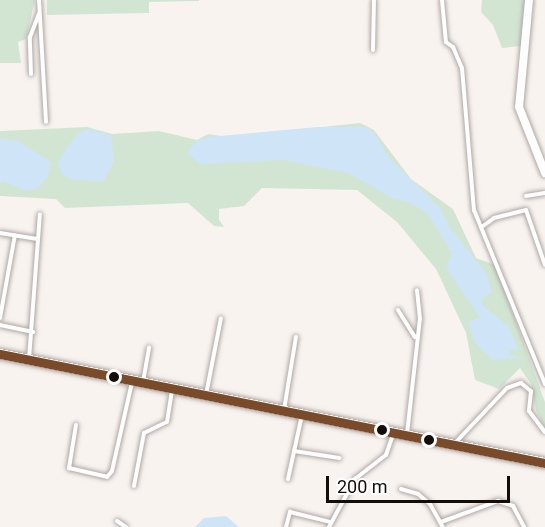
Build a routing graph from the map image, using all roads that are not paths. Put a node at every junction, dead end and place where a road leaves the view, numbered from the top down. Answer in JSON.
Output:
{"nodes":[{"id":1,"x":39,"y":0,"type":"edge"},
{"id":2,"x":374,"y":0,"type":"edge"},
{"id":3,"x":442,"y":0,"type":"edge"},
{"id":4,"x":529,"y":0,"type":"edge"},
{"id":5,"x":40,"y":13,"type":"junction"},
{"id":6,"x":373,"y":50,"type":"dead end"},
{"id":7,"x":31,"y":74,"type":"dead end"},
{"id":8,"x":46,"y":122,"type":"dead end"},
{"id":9,"x":545,"y":173,"type":"edge"},
{"id":10,"x":545,"y":193,"type":"edge"},
{"id":11,"x":526,"y":196,"type":"dead end"},
{"id":12,"x":40,"y":214,"type":"dead end"},
{"id":13,"x":483,"y":226,"type":"junction"},
{"id":14,"x":0,"y":233,"type":"edge"},
{"id":15,"x":15,"y":235,"type":"junction"},
{"id":16,"x":38,"y":239,"type":"junction"},
{"id":17,"x":545,"y":265,"type":"edge"},
{"id":18,"x":417,"y":290,"type":"dead end"},
{"id":19,"x":398,"y":310,"type":"dead end"},
{"id":20,"x":0,"y":318,"type":"edge"},
{"id":21,"x":221,"y":318,"type":"dead end"},
{"id":22,"x":0,"y":325,"type":"edge"},
{"id":23,"x":33,"y":332,"type":"junction"},
{"id":24,"x":296,"y":337,"type":"dead end"},
{"id":25,"x":415,"y":338,"type":"junction"},
{"id":26,"x":149,"y":348,"type":"dead end"},
{"id":27,"x":0,"y":354,"type":"edge"},
{"id":28,"x":29,"y":360,"type":"junction"},
{"id":29,"x":138,"y":382,"type":"junction"},
{"id":30,"x":545,"y":384,"type":"edge"},
{"id":31,"x":172,"y":389,"type":"junction"},
{"id":32,"x":206,"y":396,"type":"junction"},
{"id":33,"x":284,"y":411,"type":"junction"},
{"id":34,"x":302,"y":414,"type":"junction"},
{"id":35,"x":76,"y":425,"type":"dead end"},
{"id":36,"x":394,"y":432,"type":"junction"},
{"id":37,"x":545,"y":432,"type":"edge"},
{"id":38,"x":407,"y":435,"type":"junction"},
{"id":39,"x":455,"y":443,"type":"junction"},
{"id":40,"x":294,"y":451,"type":"junction"},
{"id":41,"x":339,"y":458,"type":"dead end"},
{"id":42,"x":545,"y":463,"type":"edge"},
{"id":43,"x":288,"y":479,"type":"dead end"},
{"id":44,"x":134,"y":486,"type":"dead end"},
{"id":45,"x":400,"y":489,"type":"dead end"},
{"id":46,"x":117,"y":521,"type":"dead end"},
{"id":47,"x":330,"y":525,"type":"edge"},
{"id":48,"x":442,"y":525,"type":"edge"},
{"id":49,"x":125,"y":526,"type":"edge"},
{"id":50,"x":286,"y":527,"type":"edge"},
{"id":51,"x":524,"y":527,"type":"edge"}],
"edges":[{"from":1,"to":5,"type":"lane"},
{"from":2,"to":6,"type":"lane"},
{"from":3,"to":13,"type":"lane"},
{"from":4,"to":9,"type":"street"},
{"from":5,"to":7,"type":"lane"},
{"from":5,"to":8,"type":"lane"},
{"from":10,"to":11,"type":"lane"},
{"from":12,"to":16,"type":"lane"},
{"from":13,"to":17,"type":"lane"},
{"from":13,"to":30,"type":"lane"},
{"from":14,"to":15,"type":"lane"},
{"from":15,"to":16,"type":"lane"},
{"from":15,"to":20,"type":"lane"},
{"from":16,"to":23,"type":"lane"},
{"from":18,"to":25,"type":"lane"},
{"from":19,"to":25,"type":"lane"},
{"from":21,"to":32,"type":"lane"},
{"from":22,"to":23,"type":"lane"},
{"from":23,"to":28,"type":"lane"},
{"from":24,"to":33,"type":"lane"},
{"from":25,"to":38,"type":"lane"},
{"from":26,"to":29,"type":"lane"},
{"from":27,"to":28,"type":"street"},
{"from":28,"to":29,"type":"street"},
{"from":29,"to":31,"type":"street"},
{"from":29,"to":35,"type":"lane"},
{"from":31,"to":32,"type":"street"},
{"from":31,"to":44,"type":"lane"},
{"from":32,"to":33,"type":"street"},
{"from":33,"to":34,"type":"street"},
{"from":34,"to":36,"type":"street"},
{"from":34,"to":40,"type":"lane"},
{"from":36,"to":38,"type":"street"},
{"from":36,"to":47,"type":"lane"},
{"from":37,"to":39,"type":"lane"},
{"from":38,"to":39,"type":"street"},
{"from":39,"to":42,"type":"street"},
{"from":40,"to":41,"type":"lane"},
{"from":40,"to":43,"type":"lane"},
{"from":45,"to":48,"type":"lane"},
{"from":46,"to":49,"type":"lane"},
{"from":47,"to":50,"type":"lane"},
{"from":48,"to":51,"type":"lane"}]}
